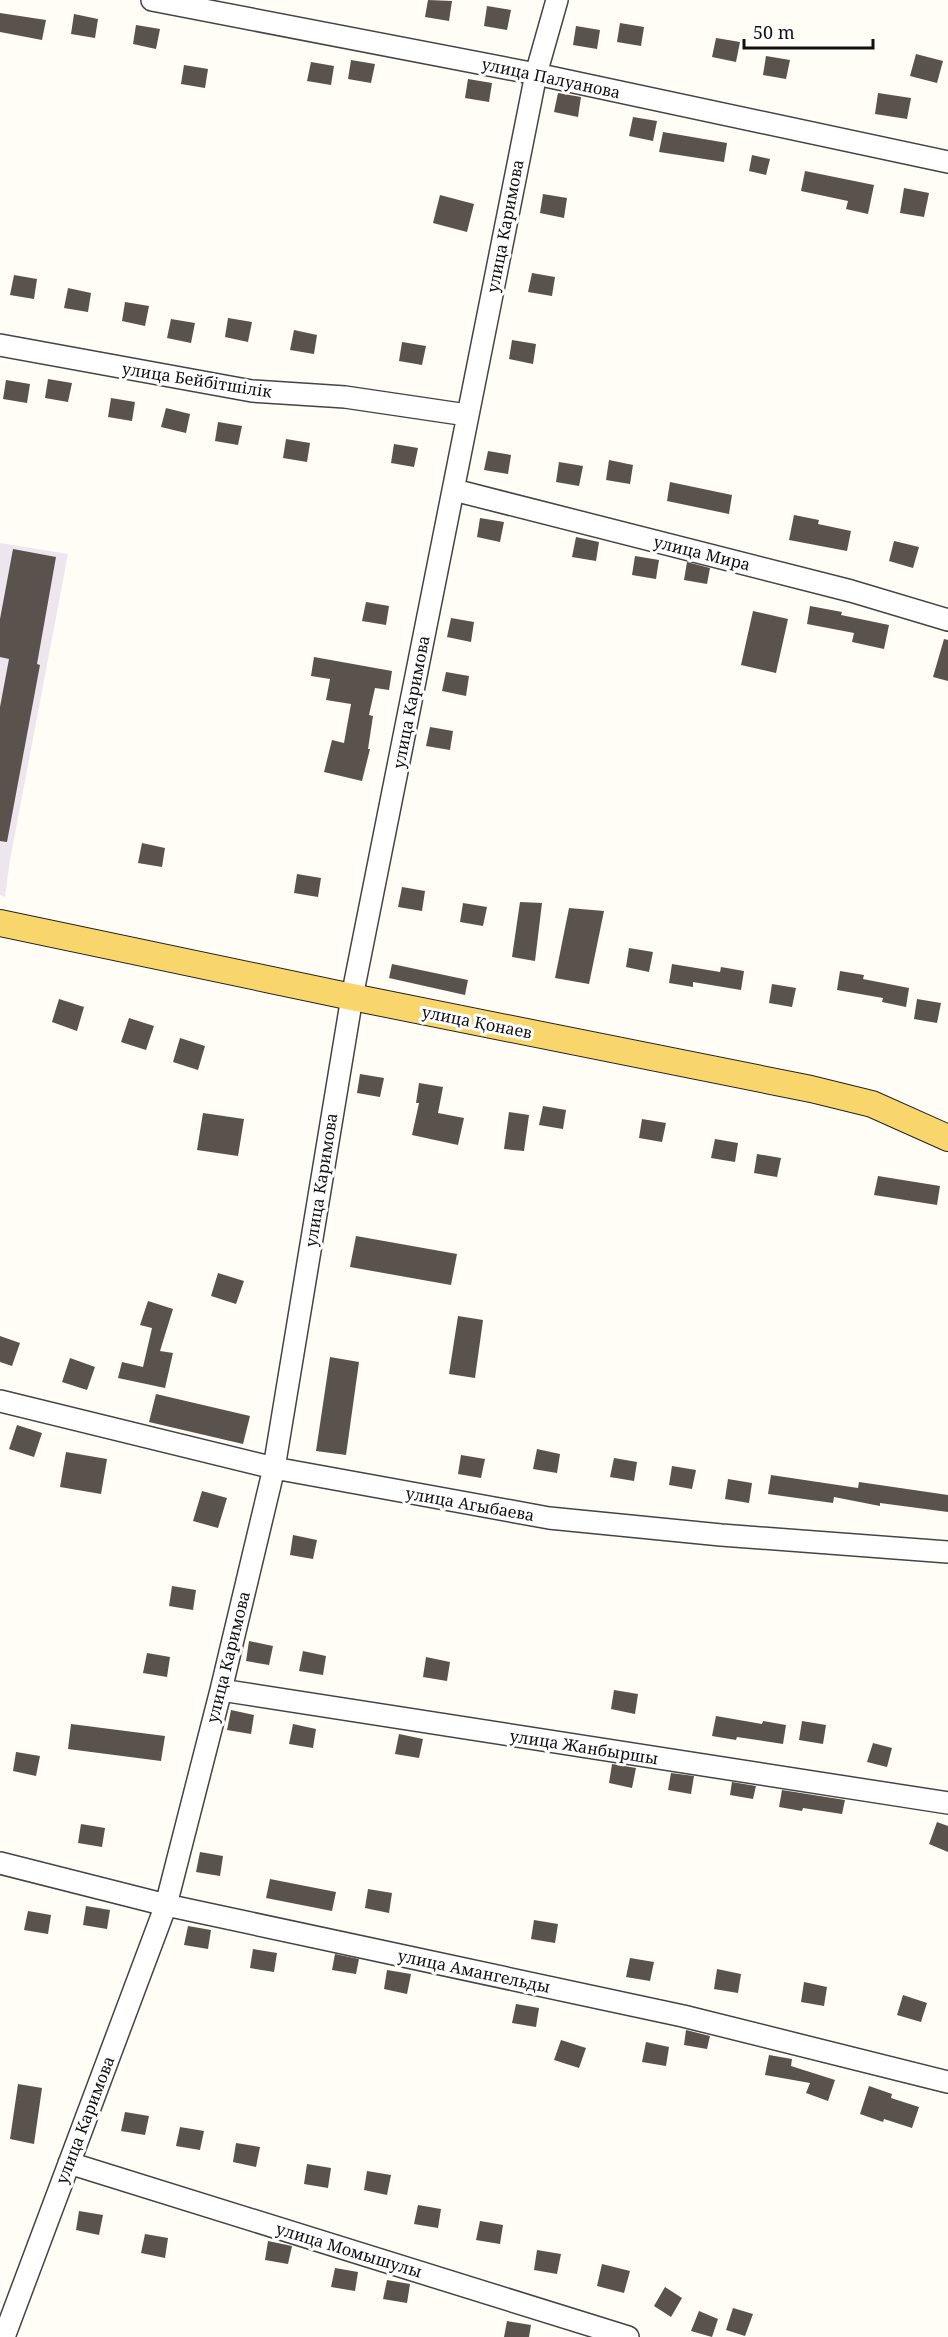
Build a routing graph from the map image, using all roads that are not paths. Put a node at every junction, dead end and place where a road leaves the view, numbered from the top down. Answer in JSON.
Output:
{"nodes":[{"id":1,"x":152,"y":0,"type":"edge"},
{"id":2,"x":557,"y":0,"type":"edge"},
{"id":3,"x":536,"y":74,"type":"junction"},
{"id":4,"x":948,"y":162,"type":"edge"},
{"id":5,"x":0,"y":345,"type":"edge"},
{"id":6,"x":467,"y":415,"type":"junction"},
{"id":7,"x":454,"y":490,"type":"junction"},
{"id":8,"x":948,"y":620,"type":"edge"},
{"id":9,"x":0,"y":923,"type":"edge"},
{"id":10,"x":352,"y":997,"type":"junction"},
{"id":11,"x":948,"y":1138,"type":"edge"},
{"id":12,"x":0,"y":1401,"type":"edge"},
{"id":13,"x":274,"y":1468,"type":"junction"},
{"id":14,"x":948,"y":1552,"type":"edge"},
{"id":15,"x":221,"y":1690,"type":"junction"},
{"id":16,"x":948,"y":1803,"type":"edge"},
{"id":17,"x":0,"y":1863,"type":"edge"},
{"id":18,"x":166,"y":1905,"type":"junction"},
{"id":19,"x":948,"y":2082,"type":"edge"},
{"id":20,"x":69,"y":2163,"type":"junction"},
{"id":21,"x":4,"y":2337,"type":"edge"},
{"id":22,"x":628,"y":2337,"type":"edge"}],
"edges":[{"from":1,"to":3,"type":"street","name":"улица Палуанова"},
{"from":2,"to":3,"type":"street","name":"улица Каримова"},
{"from":3,"to":4,"type":"street","name":"улица Палуанова"},
{"from":3,"to":6,"type":"street","name":"улица Каримова"},
{"from":5,"to":6,"type":"street","name":"улица Бейбітшілік"},
{"from":6,"to":7,"type":"street","name":"улица Каримова"},
{"from":7,"to":8,"type":"street","name":"улица Мира"},
{"from":7,"to":10,"type":"street","name":"улица Каримова"},
{"from":9,"to":10,"type":"main road","name":"улица Қонаев"},
{"from":10,"to":11,"type":"main road","name":"улица Қонаев"},
{"from":10,"to":13,"type":"street","name":"улица Каримова"},
{"from":12,"to":13,"type":"street","name":"улица Агыбаева"},
{"from":13,"to":14,"type":"street","name":"улица Агыбаева"},
{"from":13,"to":15,"type":"street","name":"улица Каримова"},
{"from":15,"to":16,"type":"street","name":"улица Жанбыршы"},
{"from":15,"to":18,"type":"street","name":"улица Каримова"},
{"from":17,"to":18,"type":"street","name":"улица Амангельды"},
{"from":18,"to":19,"type":"street","name":"улица Амангельды"},
{"from":18,"to":20,"type":"street","name":"улица Каримова"},
{"from":20,"to":21,"type":"street","name":"улица Каримова"},
{"from":20,"to":22,"type":"street","name":"улица Момышулы"}]}
